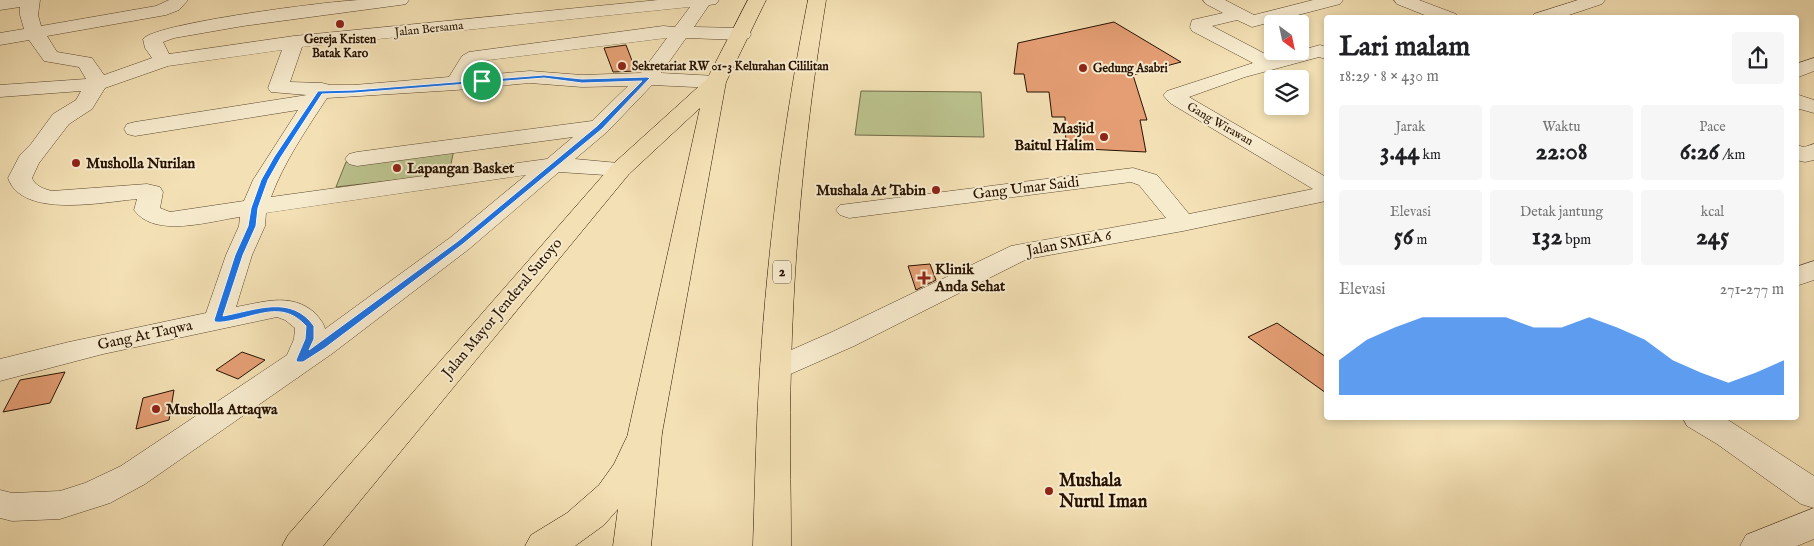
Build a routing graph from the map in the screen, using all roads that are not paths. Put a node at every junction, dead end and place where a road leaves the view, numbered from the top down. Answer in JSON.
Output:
{"nodes":[{"id":1,"x":29,"y":0,"type":"edge"},
{"id":2,"x":179,"y":0,"type":"edge"},
{"id":3,"x":400,"y":0,"type":"edge"},
{"id":4,"x":704,"y":0,"type":"edge"},
{"id":5,"x":710,"y":0,"type":"edge"},
{"id":6,"x":757,"y":0,"type":"edge"},
{"id":7,"x":817,"y":0,"type":"edge"},
{"id":8,"x":1212,"y":0,"type":"edge"},
{"id":9,"x":1334,"y":0,"type":"edge"},
{"id":10,"x":1403,"y":0,"type":"edge"},
{"id":11,"x":1596,"y":0,"type":"edge"},
{"id":12,"x":364,"y":2,"type":"edge"},
{"id":13,"x":0,"y":5,"type":"edge"},
{"id":14,"x":549,"y":8,"type":"edge"},
{"id":15,"x":69,"y":9,"type":"dead end"},
{"id":16,"x":1442,"y":15,"type":"edge"},
{"id":17,"x":1549,"y":15,"type":"edge"},
{"id":18,"x":1246,"y":17,"type":"junction"},
{"id":19,"x":32,"y":27,"type":"junction"},
{"id":20,"x":681,"y":32,"type":"junction"},
{"id":21,"x":742,"y":34,"type":"junction"},
{"id":22,"x":353,"y":35,"type":"junction"},
{"id":23,"x":0,"y":39,"type":"edge"},
{"id":24,"x":294,"y":42,"type":"junction"},
{"id":25,"x":1324,"y":52,"type":"edge"},
{"id":26,"x":164,"y":61,"type":"junction"},
{"id":27,"x":1814,"y":64,"type":"edge"},
{"id":28,"x":1272,"y":65,"type":"junction"},
{"id":29,"x":1799,"y":71,"type":"edge"},
{"id":30,"x":647,"y":78,"type":"junction"},
{"id":31,"x":716,"y":82,"type":"junction"},
{"id":32,"x":98,"y":84,"type":"junction"},
{"id":33,"x":456,"y":84,"type":"junction"},
{"id":34,"x":0,"y":91,"type":"edge"},
{"id":35,"x":316,"y":96,"type":"junction"},
{"id":36,"x":1799,"y":101,"type":"edge"},
{"id":37,"x":1814,"y":107,"type":"edge"},
{"id":38,"x":599,"y":127,"type":"junction"},
{"id":39,"x":135,"y":129,"type":"dead end"},
{"id":40,"x":357,"y":159,"type":"dead end"},
{"id":41,"x":552,"y":166,"type":"junction"},
{"id":42,"x":621,"y":169,"type":"junction"},
{"id":43,"x":1324,"y":186,"type":"edge"},
{"id":44,"x":1324,"y":194,"type":"edge"},
{"id":45,"x":254,"y":208,"type":"junction"},
{"id":46,"x":849,"y":210,"type":"dead end"},
{"id":47,"x":1182,"y":223,"type":"junction"},
{"id":48,"x":1814,"y":269,"type":"edge"},
{"id":49,"x":1799,"y":276,"type":"edge"},
{"id":50,"x":218,"y":320,"type":"junction"},
{"id":51,"x":300,"y":360,"type":"junction"},
{"id":52,"x":775,"y":368,"type":"junction"},
{"id":53,"x":0,"y":370,"type":"edge"},
{"id":54,"x":1702,"y":420,"type":"edge"},
{"id":55,"x":645,"y":433,"type":"junction"},
{"id":56,"x":1814,"y":494,"type":"edge"},
{"id":57,"x":0,"y":504,"type":"edge"},
{"id":58,"x":1814,"y":522,"type":"edge"},
{"id":59,"x":309,"y":536,"type":"edge"},
{"id":60,"x":544,"y":546,"type":"edge"},
{"id":61,"x":632,"y":546,"type":"edge"},
{"id":62,"x":772,"y":546,"type":"edge"},
{"id":63,"x":1760,"y":546,"type":"edge"}],
"edges":[{"from":1,"to":13,"type":"street"},
{"from":1,"to":19,"type":"street"},
{"from":2,"to":19,"type":"street"},
{"from":3,"to":12,"type":"street"},
{"from":4,"to":5,"type":"street","name":"Jalan Bersama"},
{"from":4,"to":14,"type":"street","name":"Jalan Bersama"},
{"from":4,"to":20,"type":"street"},
{"from":6,"to":21,"type":"highway","name":"Jalan Mayor Jenderal Sutoyo"},
{"from":7,"to":52,"type":"highway","number":"2"},
{"from":8,"to":18,"type":"street"},
{"from":9,"to":18,"type":"street"},
{"from":10,"to":16,"type":"street"},
{"from":11,"to":17,"type":"street"},
{"from":12,"to":22,"type":"street"},
{"from":12,"to":26,"type":"street"},
{"from":14,"to":22,"type":"street","name":"Jalan Bersama"},
{"from":15,"to":19,"type":"street"},
{"from":18,"to":28,"type":"street"},
{"from":19,"to":23,"type":"street"},
{"from":19,"to":32,"type":"street"},
{"from":20,"to":21,"type":"street"},
{"from":20,"to":30,"type":"street"},
{"from":20,"to":33,"type":"street"},
{"from":21,"to":31,"type":"highway","name":"Jalan Mayor Jenderal Sutoyo"},
{"from":22,"to":24,"type":"street","name":"Jalan Bersama"},
{"from":24,"to":26,"type":"street","name":"Jalan Bersama"},
{"from":24,"to":35,"type":"street"},
{"from":25,"to":28,"type":"street","name":"Gang Wirawan"},
{"from":26,"to":32,"type":"street","name":"Jalan Bersama"},
{"from":27,"to":29,"type":"street"},
{"from":28,"to":43,"type":"street","name":"Gang Wirawan"},
{"from":30,"to":31,"type":"street"},
{"from":30,"to":33,"type":"street"},
{"from":30,"to":38,"type":"street"},
{"from":31,"to":42,"type":"highway","name":"Jalan Mayor Jenderal Sutoyo"},
{"from":31,"to":55,"type":"highway","name":"Jalan Mayor Jenderal Sutoyo"},
{"from":32,"to":34,"type":"street"},
{"from":32,"to":45,"type":"street"},
{"from":33,"to":35,"type":"street"},
{"from":35,"to":39,"type":"street"},
{"from":35,"to":45,"type":"street"},
{"from":36,"to":37,"type":"street"},
{"from":38,"to":40,"type":"street"},
{"from":38,"to":41,"type":"street"},
{"from":41,"to":42,"type":"street"},
{"from":41,"to":45,"type":"street"},
{"from":41,"to":51,"type":"street"},
{"from":42,"to":59,"type":"highway","name":"Jalan Mayor Jenderal Sutoyo"},
{"from":44,"to":47,"type":"street","name":"Jalan SMEA 6"},
{"from":45,"to":50,"type":"street"},
{"from":46,"to":47,"type":"street","name":"Gang Umar Saidi"},
{"from":47,"to":52,"type":"street","name":"Jalan SMEA 6"},
{"from":48,"to":49,"type":"street"},
{"from":50,"to":51,"type":"street","name":"Gang At Taqwa"},
{"from":50,"to":53,"type":"street","name":"Gang At Taqwa"},
{"from":51,"to":57,"type":"street"},
{"from":52,"to":62,"type":"highway","number":"2"},
{"from":54,"to":56,"type":"street"},
{"from":55,"to":60,"type":"highway"},
{"from":55,"to":61,"type":"highway","name":"Jalan Mayor Jenderal Sutoyo"},
{"from":58,"to":63,"type":"street"}]}
